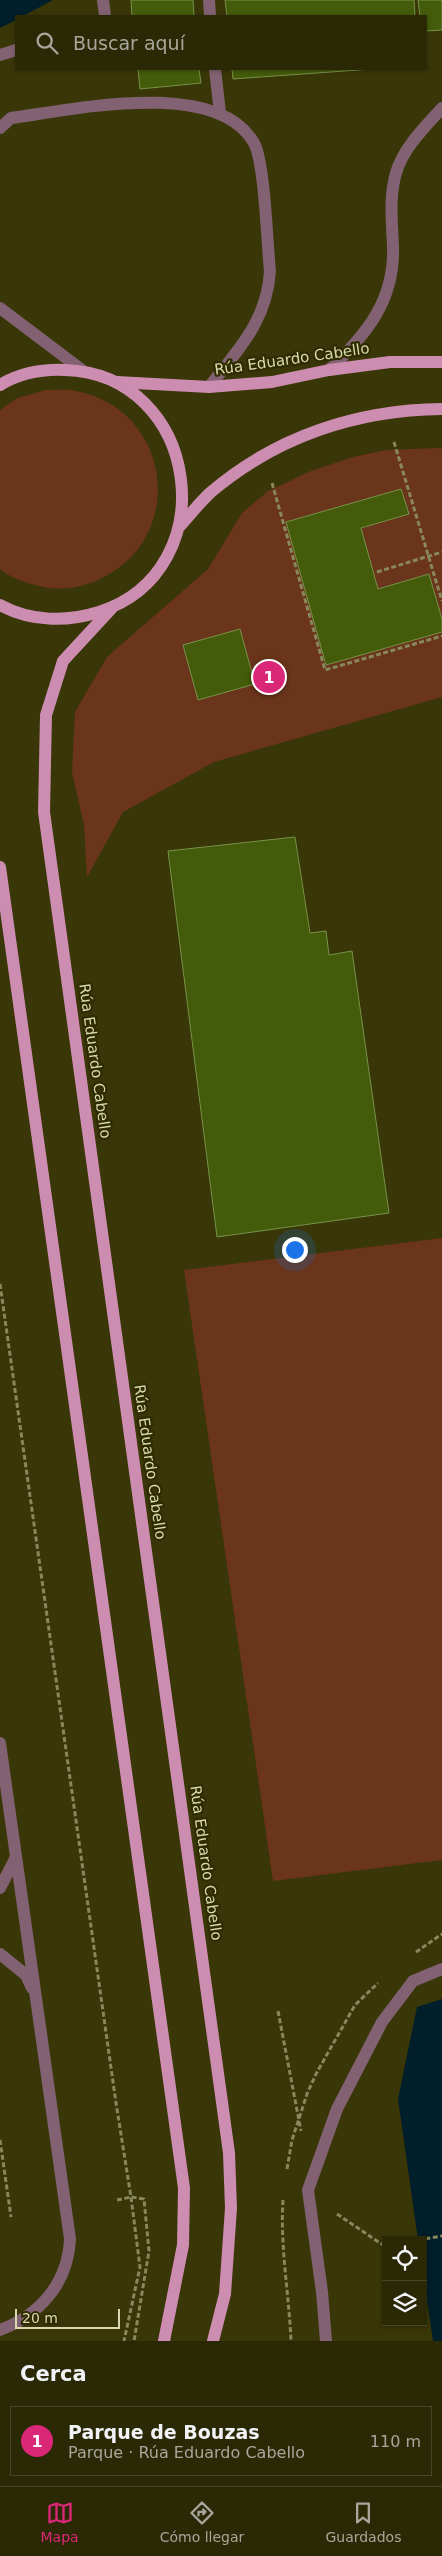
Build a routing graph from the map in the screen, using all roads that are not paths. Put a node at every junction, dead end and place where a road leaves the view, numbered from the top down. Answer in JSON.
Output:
{"nodes":[{"id":1,"x":103,"y":0,"type":"edge"},
{"id":2,"x":209,"y":0,"type":"edge"},
{"id":3,"x":105,"y":15,"type":"edge"},
{"id":4,"x":210,"y":15,"type":"edge"},
{"id":5,"x":15,"y":50,"type":"edge"},
{"id":6,"x":0,"y":55,"type":"edge"},
{"id":7,"x":216,"y":70,"type":"edge"},
{"id":8,"x":442,"y":108,"type":"edge"},
{"id":9,"x":220,"y":113,"type":"junction"},
{"id":10,"x":0,"y":128,"type":"edge"},
{"id":11,"x":0,"y":308,"type":"edge"},
{"id":12,"x":442,"y":362,"type":"edge"},
{"id":13,"x":82,"y":370,"type":"junction"},
{"id":14,"x":329,"y":370,"type":"junction"},
{"id":15,"x":117,"y":382,"type":"junction"},
{"id":16,"x":0,"y":385,"type":"edge"},
{"id":17,"x":210,"y":387,"type":"junction"},
{"id":18,"x":442,"y":409,"type":"edge"},
{"id":19,"x":180,"y":526,"type":"junction"},
{"id":20,"x":0,"y":606,"type":"edge"},
{"id":21,"x":112,"y":608,"type":"junction"},
{"id":22,"x":0,"y":867,"type":"edge"},
{"id":23,"x":0,"y":1743,"type":"edge"},
{"id":24,"x":16,"y":1857,"type":"junction"},
{"id":25,"x":0,"y":1888,"type":"edge"},
{"id":26,"x":0,"y":1954,"type":"edge"},
{"id":27,"x":442,"y":1969,"type":"edge"},
{"id":28,"x":36,"y":1998,"type":"junction"},
{"id":29,"x":0,"y":2330,"type":"edge"},
{"id":30,"x":164,"y":2341,"type":"edge"},
{"id":31,"x":213,"y":2341,"type":"edge"},
{"id":32,"x":326,"y":2341,"type":"edge"}],
"edges":[{"from":1,"to":3,"type":"street"},
{"from":2,"to":4,"type":"street"},
{"from":5,"to":6,"type":"street"},
{"from":7,"to":9,"type":"street"},
{"from":8,"to":14,"type":"street"},
{"from":9,"to":10,"type":"street"},
{"from":9,"to":17,"type":"street"},
{"from":11,"to":13,"type":"street"},
{"from":12,"to":14,"type":"main road","name":"Rúa Eduardo Cabello"},
{"from":13,"to":15,"type":"main road"},
{"from":13,"to":16,"type":"main road"},
{"from":14,"to":17,"type":"main road","name":"Rúa Eduardo Cabello"},
{"from":15,"to":17,"type":"main road","name":"Rúa Eduardo Cabello"},
{"from":15,"to":19,"type":"main road"},
{"from":18,"to":19,"type":"main road"},
{"from":19,"to":21,"type":"main road"},
{"from":20,"to":21,"type":"main road"},
{"from":21,"to":31,"type":"main road","name":"Rúa Eduardo Cabello"},
{"from":22,"to":30,"type":"main road"},
{"from":23,"to":24,"type":"street"},
{"from":24,"to":25,"type":"street"},
{"from":24,"to":28,"type":"street"},
{"from":26,"to":28,"type":"street"},
{"from":27,"to":32,"type":"street"},
{"from":28,"to":29,"type":"street"}]}
